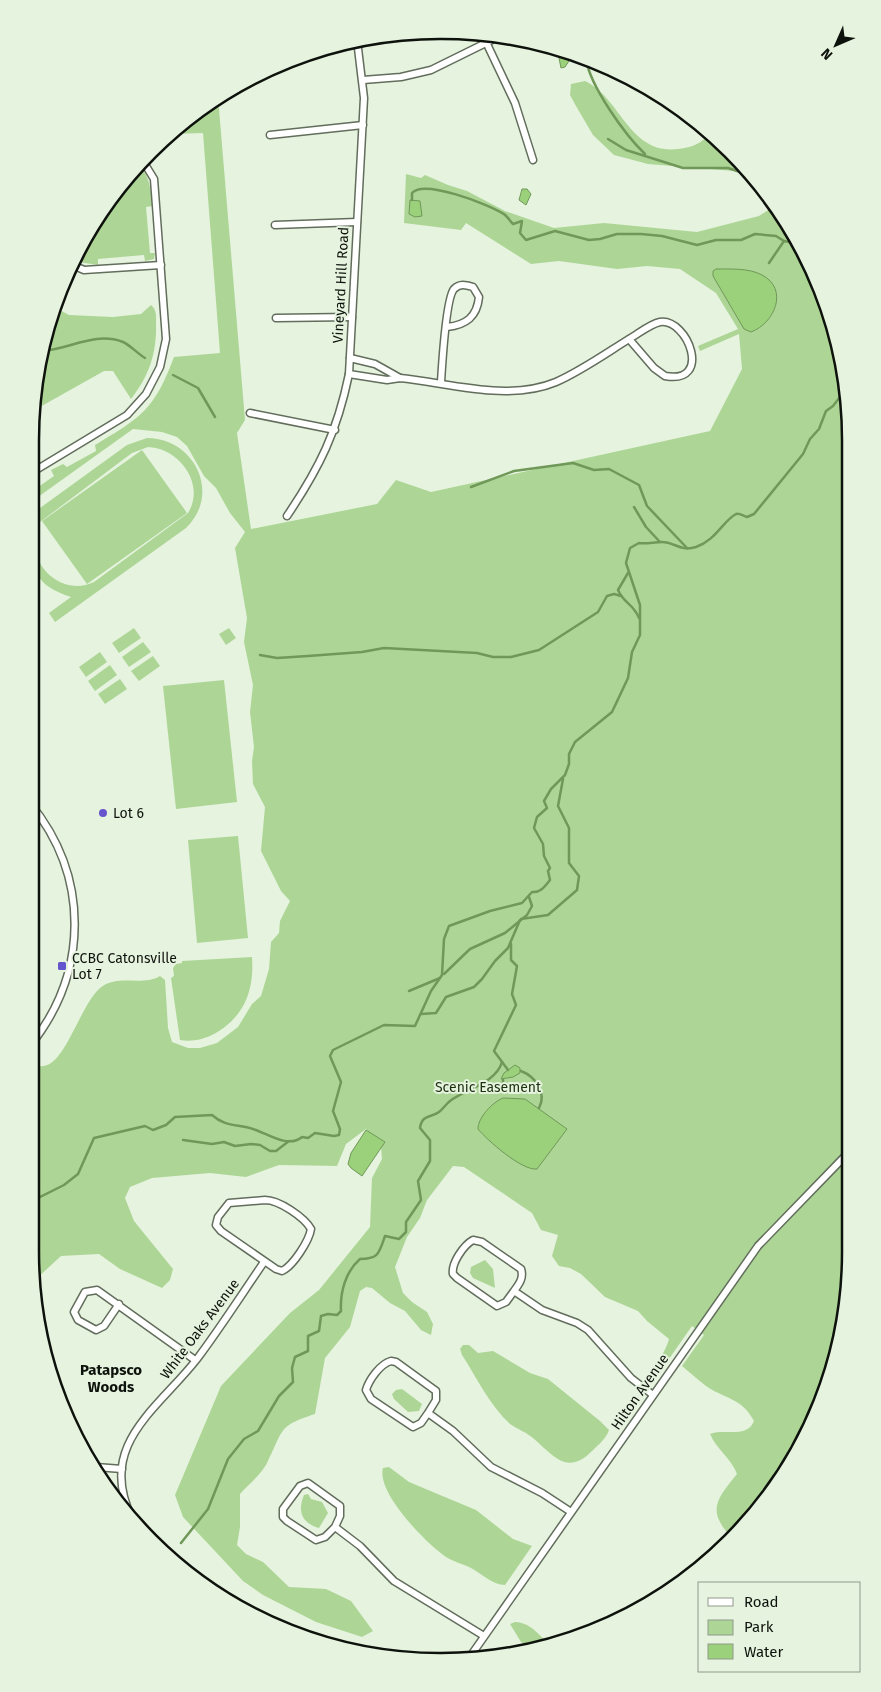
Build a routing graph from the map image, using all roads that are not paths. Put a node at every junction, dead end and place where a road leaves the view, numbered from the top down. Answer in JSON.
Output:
{"nodes":[{"id":1,"x":486,"y":42,"type":"joint"},
{"id":2,"x":358,"y":47,"type":"edge"},
{"id":3,"x":363,"y":80,"type":"junction"},
{"id":4,"x":363,"y":125,"type":"junction"},
{"id":5,"x":270,"y":135,"type":"dead end"},
{"id":6,"x":533,"y":160,"type":"dead end"},
{"id":7,"x":147,"y":166,"type":"edge"},
{"id":8,"x":357,"y":222,"type":"junction"},
{"id":9,"x":275,"y":224,"type":"dead end"},
{"id":10,"x":161,"y":265,"type":"junction"},
{"id":11,"x":78,"y":267,"type":"edge"},
{"id":12,"x":352,"y":317,"type":"junction"},
{"id":13,"x":276,"y":318,"type":"dead end"},
{"id":14,"x":447,"y":326,"type":"junction"},
{"id":15,"x":629,"y":339,"type":"junction"},
{"id":16,"x":350,"y":358,"type":"junction"},
{"id":17,"x":349,"y":374,"type":"junction"},
{"id":18,"x":400,"y":378,"type":"junction"},
{"id":19,"x":441,"y":382,"type":"junction"},
{"id":20,"x":250,"y":413,"type":"dead end"},
{"id":21,"x":335,"y":430,"type":"junction"},
{"id":22,"x":39,"y":468,"type":"edge"},
{"id":23,"x":287,"y":516,"type":"dead end"},
{"id":24,"x":39,"y":816,"type":"edge"},
{"id":25,"x":39,"y":1034,"type":"edge"},
{"id":26,"x":842,"y":1159,"type":"edge"},
{"id":27,"x":264,"y":1262,"type":"junction"},
{"id":28,"x":514,"y":1291,"type":"junction"},
{"id":29,"x":119,"y":1304,"type":"junction"},
{"id":30,"x":195,"y":1360,"type":"junction"},
{"id":31,"x":653,"y":1395,"type":"junction"},
{"id":32,"x":428,"y":1413,"type":"junction"},
{"id":33,"x":102,"y":1467,"type":"edge"},
{"id":34,"x":122,"y":1469,"type":"junction"},
{"id":35,"x":126,"y":1501,"type":"edge"},
{"id":36,"x":571,"y":1512,"type":"junction"},
{"id":37,"x":335,"y":1527,"type":"junction"},
{"id":38,"x":484,"y":1636,"type":"junction"},
{"id":39,"x":473,"y":1652,"type":"edge"}],
"edges":[{"from":1,"to":3,"type":"street"},
{"from":1,"to":6,"type":"street"},
{"from":2,"to":3,"type":"street","name":"Vineyard Hill Road"},
{"from":3,"to":4,"type":"street","name":"Vineyard Hill Road"},
{"from":4,"to":5,"type":"street"},
{"from":4,"to":8,"type":"street","name":"Vineyard Hill Road"},
{"from":7,"to":10,"type":"street"},
{"from":8,"to":9,"type":"street"},
{"from":8,"to":12,"type":"street","name":"Vineyard Hill Road"},
{"from":10,"to":11,"type":"street"},
{"from":10,"to":22,"type":"street"},
{"from":12,"to":13,"type":"street"},
{"from":12,"to":16,"type":"street","name":"Vineyard Hill Road"},
{"from":14,"to":14,"type":"street"},
{"from":14,"to":19,"type":"street"},
{"from":15,"to":15,"type":"street"},
{"from":15,"to":19,"type":"street"},
{"from":16,"to":17,"type":"street","name":"Vineyard Hill Road"},
{"from":16,"to":18,"type":"street"},
{"from":17,"to":18,"type":"street"},
{"from":17,"to":21,"type":"street","name":"Vineyard Hill Road"},
{"from":18,"to":19,"type":"street"},
{"from":20,"to":21,"type":"street"},
{"from":21,"to":23,"type":"street","name":"Vineyard Hill Road"},
{"from":24,"to":25,"type":"street"},
{"from":26,"to":31,"type":"street","name":"Hilton Avenue"},
{"from":27,"to":27,"type":"street"},
{"from":27,"to":30,"type":"street","name":"White Oaks Avenue"},
{"from":28,"to":28,"type":"street"},
{"from":28,"to":31,"type":"street"},
{"from":29,"to":29,"type":"street"},
{"from":29,"to":30,"type":"street"},
{"from":30,"to":34,"type":"street","name":"White Oaks Avenue"},
{"from":31,"to":36,"type":"street","name":"Hilton Avenue"},
{"from":32,"to":32,"type":"street"},
{"from":32,"to":36,"type":"street"},
{"from":33,"to":34,"type":"street"},
{"from":34,"to":35,"type":"street","name":"White Oaks Avenue"},
{"from":36,"to":38,"type":"street","name":"Hilton Avenue"},
{"from":37,"to":37,"type":"street"},
{"from":37,"to":38,"type":"street"},
{"from":38,"to":39,"type":"street","name":"Hilton Avenue"}]}
